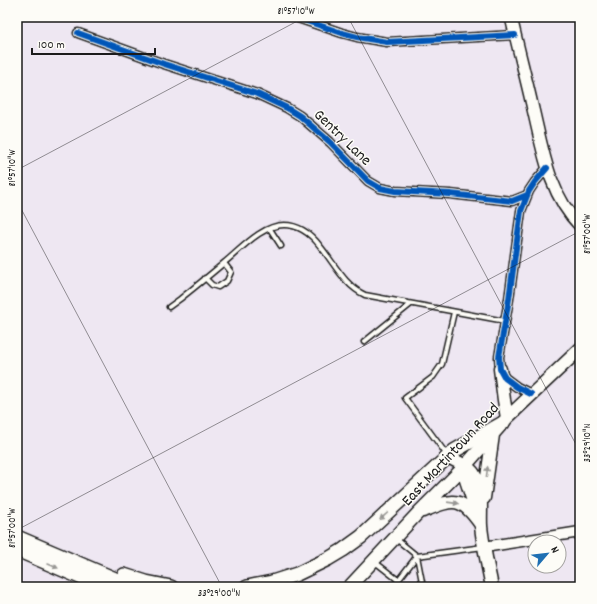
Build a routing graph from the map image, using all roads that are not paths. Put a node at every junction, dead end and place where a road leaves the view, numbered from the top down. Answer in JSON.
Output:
{"nodes":[{"id":1,"x":296,"y":17,"type":"edge"},
{"id":2,"x":511,"y":17,"type":"edge"},
{"id":3,"x":78,"y":33,"type":"dead end"},
{"id":4,"x":515,"y":35,"type":"junction"},
{"id":5,"x":547,"y":168,"type":"junction"},
{"id":6,"x":527,"y":195,"type":"junction"},
{"id":7,"x":580,"y":226,"type":"edge"},
{"id":8,"x":270,"y":229,"type":"junction"},
{"id":9,"x":281,"y":246,"type":"dead end"},
{"id":10,"x":224,"y":263,"type":"junction"},
{"id":11,"x":205,"y":278,"type":"junction"},
{"id":12,"x":412,"y":304,"type":"junction"},
{"id":13,"x":169,"y":307,"type":"dead end"},
{"id":14,"x":454,"y":312,"type":"junction"},
{"id":15,"x":505,"y":321,"type":"junction"},
{"id":16,"x":364,"y":342,"type":"dead end"},
{"id":17,"x":580,"y":349,"type":"edge"},
{"id":18,"x":500,"y":369,"type":"junction"},
{"id":19,"x":531,"y":394,"type":"junction"},
{"id":20,"x":505,"y":421,"type":"junction"},
{"id":21,"x":493,"y":434,"type":"junction"},
{"id":22,"x":448,"y":457,"type":"junction"},
{"id":23,"x":465,"y":466,"type":"junction"},
{"id":24,"x":418,"y":513,"type":"junction"},
{"id":25,"x":481,"y":525,"type":"junction"},
{"id":26,"x":580,"y":532,"type":"edge"},
{"id":27,"x":17,"y":537,"type":"edge"},
{"id":28,"x":395,"y":538,"type":"junction"},
{"id":29,"x":484,"y":547,"type":"junction"},
{"id":30,"x":17,"y":550,"type":"edge"},
{"id":31,"x":52,"y":552,"type":"junction"},
{"id":32,"x":417,"y":556,"type":"junction"},
{"id":33,"x":373,"y":561,"type":"junction"},
{"id":34,"x":398,"y":580,"type":"junction"},
{"id":35,"x":103,"y":587,"type":"edge"},
{"id":36,"x":134,"y":587,"type":"edge"},
{"id":37,"x":171,"y":587,"type":"edge"},
{"id":38,"x":247,"y":587,"type":"edge"},
{"id":39,"x":349,"y":587,"type":"edge"},
{"id":40,"x":393,"y":587,"type":"edge"},
{"id":41,"x":423,"y":587,"type":"edge"},
{"id":42,"x":492,"y":587,"type":"edge"}],
"edges":[{"from":1,"to":4,"type":"street"},
{"from":2,"to":4,"type":"main road"},
{"from":3,"to":6,"type":"street","name":"Gentry Lane"},
{"from":4,"to":5,"type":"main road"},
{"from":5,"to":6,"type":"street"},
{"from":5,"to":7,"type":"main road"},
{"from":6,"to":15,"type":"street"},
{"from":8,"to":9,"type":"lane"},
{"from":8,"to":10,"type":"lane"},
{"from":8,"to":12,"type":"lane"},
{"from":10,"to":11,"type":"lane"},
{"from":10,"to":11,"type":"lane"},
{"from":11,"to":13,"type":"lane"},
{"from":12,"to":14,"type":"lane"},
{"from":12,"to":16,"type":"lane"},
{"from":14,"to":15,"type":"lane"},
{"from":14,"to":22,"type":"lane"},
{"from":15,"to":18,"type":"street"},
{"from":17,"to":19,"type":"main road","name":"East Martintown Road"},
{"from":18,"to":19,"type":"street"},
{"from":18,"to":20,"type":"main road"},
{"from":19,"to":20,"type":"main road","name":"East Martintown Road"},
{"from":20,"to":21,"type":"main road","name":"East Martintown Road"},
{"from":20,"to":22,"type":"highway"},
{"from":21,"to":23,"type":"main road","name":"East Martintown Road"},
{"from":25,"to":21,"type":"main road","one_way":true},
{"from":22,"to":23,"type":"main road"},
{"from":22,"to":38,"type":"highway","one_way":true},
{"from":23,"to":24,"type":"main road","name":"East Martintown Road"},
{"from":23,"to":25,"type":"main road"},
{"from":24,"to":25,"type":"main road","one_way":true},
{"from":24,"to":28,"type":"main road","name":"East Martintown Road"},
{"from":25,"to":29,"type":"main road"},
{"from":26,"to":29,"type":"street"},
{"from":27,"to":31,"type":"highway"},
{"from":28,"to":32,"type":"lane"},
{"from":28,"to":33,"type":"main road","name":"East Martintown Road"},
{"from":29,"to":32,"type":"lane"},
{"from":29,"to":42,"type":"main road"},
{"from":30,"to":35,"type":"highway","one_way":true},
{"from":31,"to":36,"type":"highway"},
{"from":31,"to":37,"type":"highway"},
{"from":32,"to":34,"type":"lane"},
{"from":32,"to":41,"type":"lane"},
{"from":33,"to":34,"type":"lane"},
{"from":33,"to":39,"type":"main road","name":"East Martintown Road"},
{"from":34,"to":40,"type":"lane"}]}
